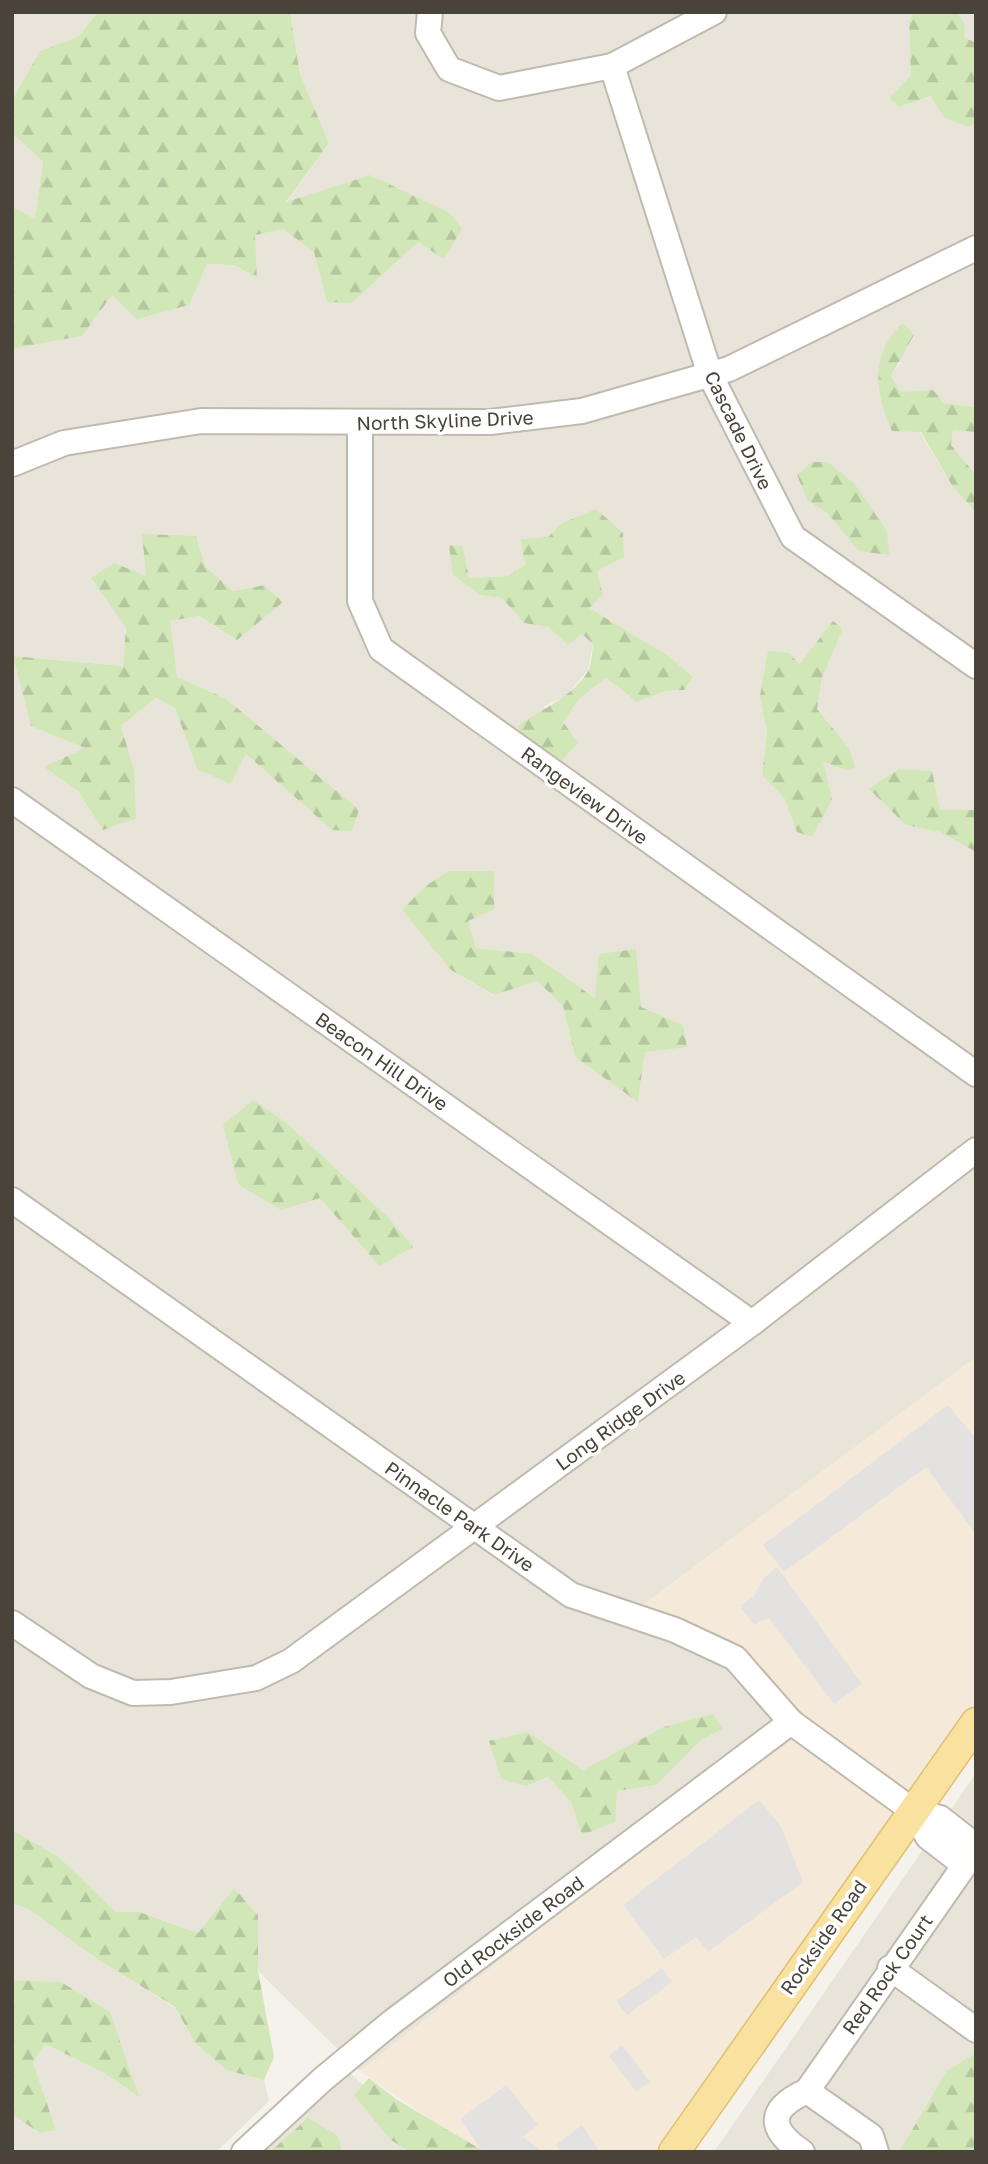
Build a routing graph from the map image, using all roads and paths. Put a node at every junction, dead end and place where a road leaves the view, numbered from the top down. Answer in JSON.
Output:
{"nodes":[{"id":1,"x":430,"y":12,"type":"edge"},
{"id":2,"x":714,"y":12,"type":"edge"},
{"id":3,"x":612,"y":66,"type":"junction"},
{"id":4,"x":976,"y":248,"type":"edge"},
{"id":5,"x":710,"y":375,"type":"junction"},
{"id":6,"x":360,"y":424,"type":"junction"},
{"id":7,"x":12,"y":464,"type":"edge"},
{"id":8,"x":976,"y":666,"type":"edge"},
{"id":9,"x":12,"y":800,"type":"edge"},
{"id":10,"x":976,"y":1074,"type":"edge"},
{"id":11,"x":976,"y":1150,"type":"edge"},
{"id":12,"x":12,"y":1200,"type":"edge"},
{"id":13,"x":752,"y":1323,"type":"junction"},
{"id":14,"x":476,"y":1526,"type":"junction"},
{"id":15,"x":12,"y":1623,"type":"edge"},
{"id":16,"x":791,"y":1721,"type":"junction"},
{"id":17,"x":976,"y":1723,"type":"edge"},
{"id":18,"x":912,"y":1810,"type":"junction"},
{"id":19,"x":973,"y":1858,"type":"edge"},
{"id":20,"x":890,"y":1968,"type":"junction"},
{"id":21,"x":976,"y":2030,"type":"edge"},
{"id":22,"x":807,"y":2091,"type":"junction"},
{"id":23,"x":244,"y":2152,"type":"edge"},
{"id":24,"x":674,"y":2152,"type":"edge"},
{"id":25,"x":802,"y":2152,"type":"edge"},
{"id":26,"x":876,"y":2152,"type":"edge"}],
"edges":[{"from":1,"to":3,"type":"street"},
{"from":2,"to":3,"type":"street"},
{"from":3,"to":5,"type":"street","name":"Cascade Drive"},
{"from":4,"to":5,"type":"street","name":"North Skyline Drive"},
{"from":5,"to":6,"type":"street","name":"North Skyline Drive"},
{"from":5,"to":8,"type":"street","name":"Cascade Drive"},
{"from":6,"to":7,"type":"street","name":"North Skyline Drive"},
{"from":6,"to":10,"type":"street","name":"Rangeview Drive"},
{"from":9,"to":13,"type":"street","name":"Beacon Hill Drive"},
{"from":11,"to":13,"type":"street","name":"Long Ridge Drive"},
{"from":12,"to":14,"type":"street","name":"Pinnacle Park Drive"},
{"from":13,"to":14,"type":"street","name":"Long Ridge Drive"},
{"from":14,"to":15,"type":"street","name":"Long Ridge Drive"},
{"from":14,"to":16,"type":"street","name":"Pinnacle Park Drive"},
{"from":16,"to":18,"type":"street","name":"Pinnacle Park Drive"},
{"from":16,"to":23,"type":"street","name":"Old Rockside Road"},
{"from":17,"to":18,"type":"main road","name":"Rockside Road"},
{"from":18,"to":19,"type":"street","name":"Pinnacle Park Drive"},
{"from":18,"to":24,"type":"main road","name":"Rockside Road"},
{"from":19,"to":20,"type":"street","name":"Red Rock Court"},
{"from":20,"to":21,"type":"street"},
{"from":20,"to":22,"type":"street","name":"Red Rock Court"},
{"from":22,"to":25,"type":"street","name":"Red Rock Court"},
{"from":22,"to":26,"type":"street"}]}
